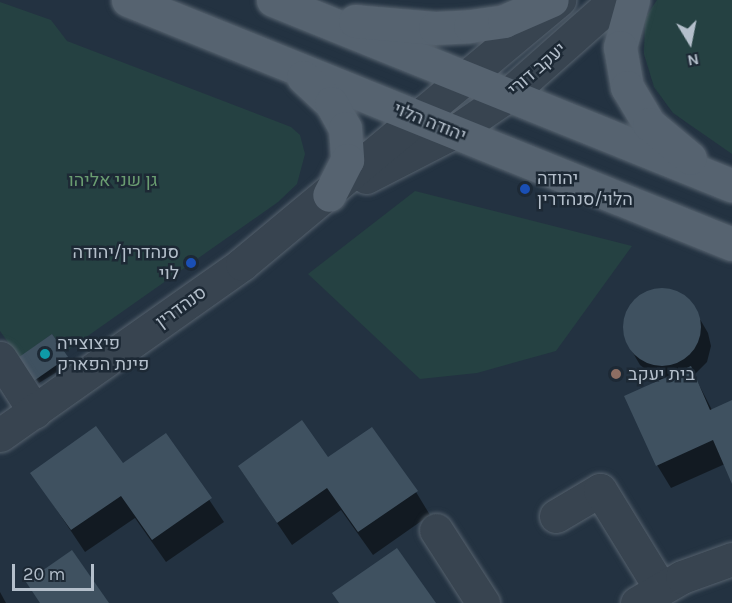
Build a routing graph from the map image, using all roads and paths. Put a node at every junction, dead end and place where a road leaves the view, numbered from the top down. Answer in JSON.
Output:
{"nodes":[{"id":1,"x":128,"y":0,"type":"edge"},
{"id":2,"x":273,"y":0,"type":"edge"},
{"id":3,"x":552,"y":0,"type":"edge"},
{"id":4,"x":560,"y":0,"type":"edge"},
{"id":5,"x":615,"y":0,"type":"edge"},
{"id":6,"x":633,"y":0,"type":"edge"},
{"id":7,"x":312,"y":16,"type":"junction"},
{"id":8,"x":288,"y":64,"type":"junction"},
{"id":9,"x":468,"y":79,"type":"junction"},
{"id":10,"x":508,"y":95,"type":"junction"},
{"id":11,"x":417,"y":117,"type":"junction"},
{"id":12,"x":454,"y":132,"type":"junction"},
{"id":13,"x":725,"y":182,"type":"edge"},
{"id":14,"x":329,"y":195,"type":"junction"},
{"id":15,"x":732,"y":244,"type":"edge"},
{"id":16,"x":0,"y":358,"type":"edge"},
{"id":17,"x":35,"y":412,"type":"junction"},
{"id":18,"x":0,"y":435,"type":"edge"},
{"id":19,"x":556,"y":516,"type":"dead end"},
{"id":20,"x":436,"y":530,"type":"dead end"},
{"id":21,"x":732,"y":559,"type":"edge"},
{"id":22,"x":649,"y":596,"type":"edge"},
{"id":23,"x":483,"y":603,"type":"edge"}],
"edges":[{"from":1,"to":8,"type":"main road","name":"יהודה הלוי"},
{"from":2,"to":7,"type":"main road"},
{"from":3,"to":7,"type":"main road"},
{"from":4,"to":9,"type":"street","name":"יעקב דורי"},
{"from":5,"to":10,"type":"street","name":"יעקב דורי"},
{"from":6,"to":13,"type":"main road"},
{"from":7,"to":9,"type":"main road"},
{"from":8,"to":11,"type":"main road","name":"יהודה הלוי"},
{"from":8,"to":14,"type":"main road"},
{"from":9,"to":10,"type":"main road"},
{"from":9,"to":11,"type":"street","name":"יעקב דורי"},
{"from":10,"to":12,"type":"street","name":"יעקב דורי"},
{"from":10,"to":13,"type":"main road"},
{"from":11,"to":12,"type":"main road","name":"יהודה הלוי"},
{"from":11,"to":14,"type":"street","name":"סנהדרין"},
{"from":12,"to":14,"type":"street","name":"סנהדרין"},
{"from":12,"to":15,"type":"main road","name":"יהודה הלוי"},
{"from":14,"to":17,"type":"street","name":"סנהדרין"},
{"from":16,"to":17,"type":"street"},
{"from":17,"to":18,"type":"street","name":"סנהדרין"},
{"from":19,"to":22,"type":"street"},
{"from":20,"to":23,"type":"street"},
{"from":21,"to":22,"type":"street"}]}
